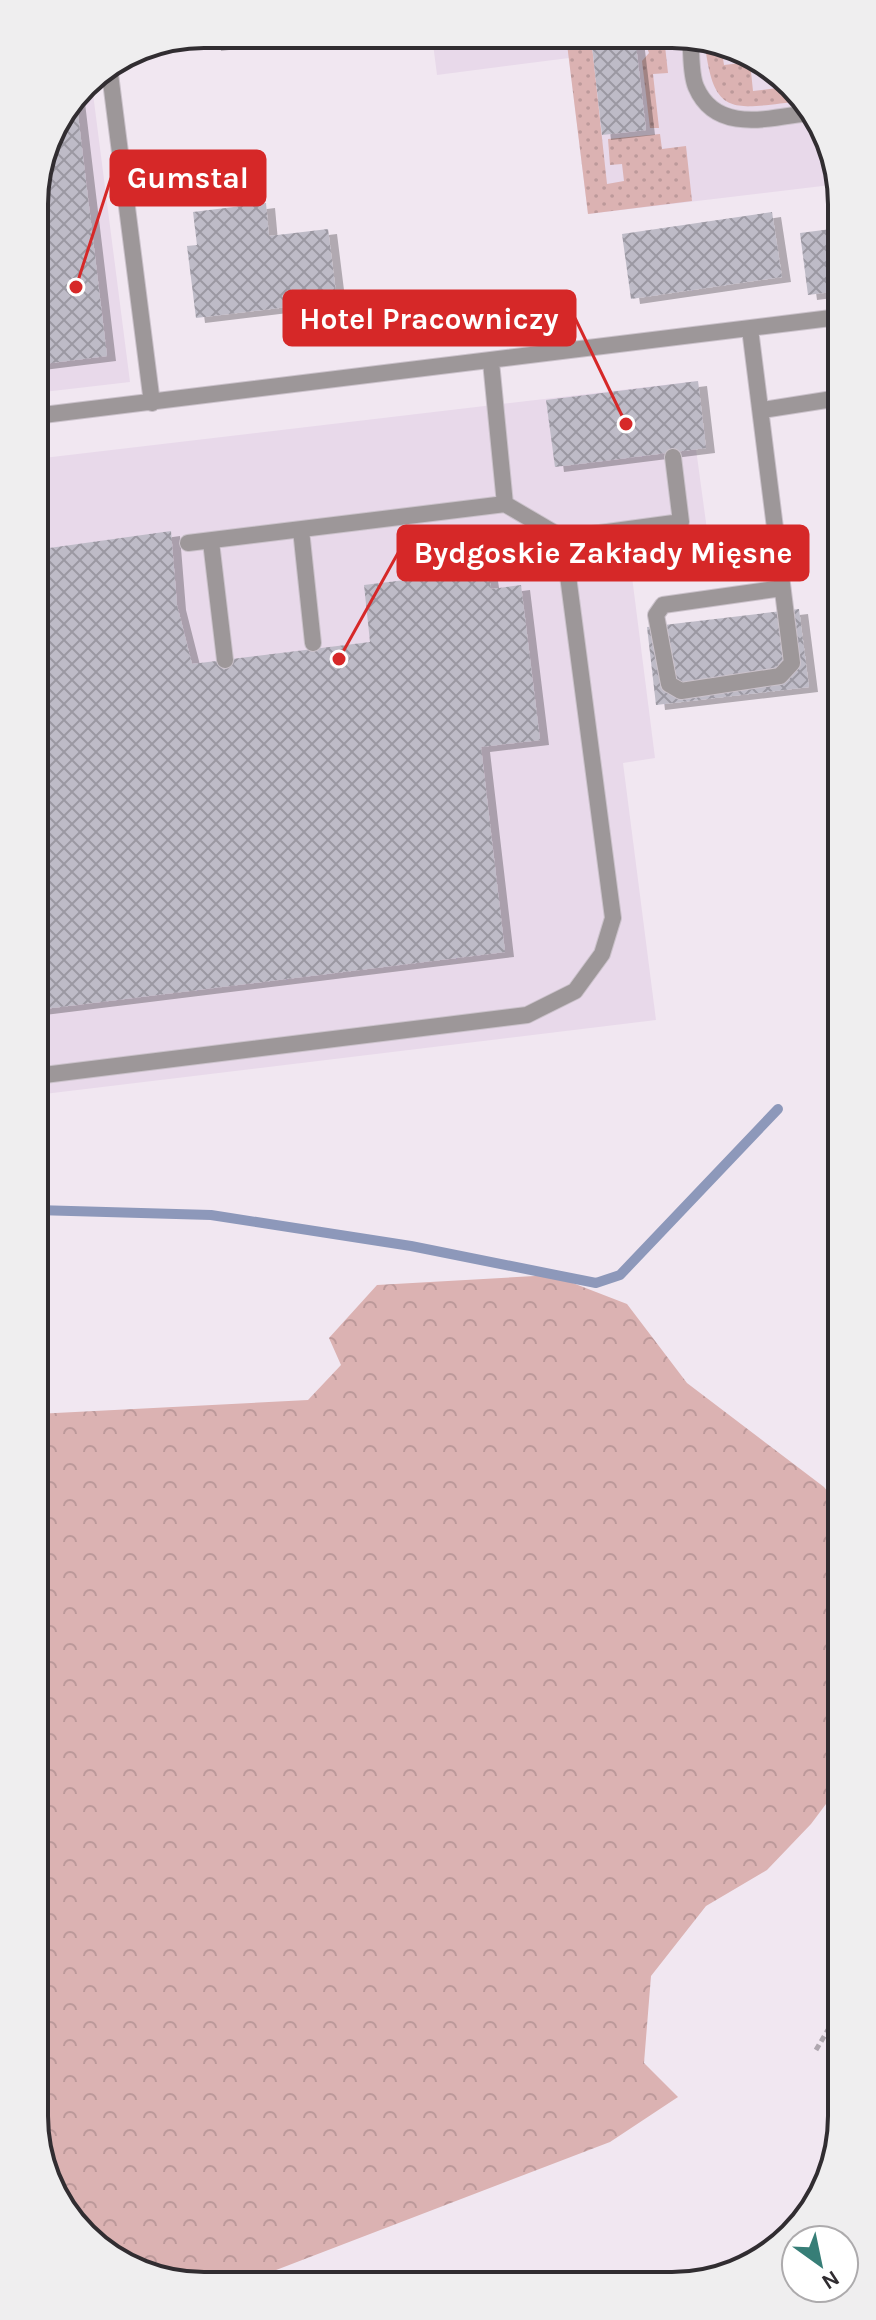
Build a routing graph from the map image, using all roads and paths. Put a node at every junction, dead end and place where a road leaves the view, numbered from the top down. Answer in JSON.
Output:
{"nodes":[{"id":1,"x":692,"y":49,"type":"edge"},
{"id":2,"x":111,"y":79,"type":"edge"},
{"id":3,"x":799,"y":114,"type":"edge"},
{"id":4,"x":828,"y":318,"type":"edge"},
{"id":5,"x":750,"y":329,"type":"junction"},
{"id":6,"x":491,"y":362,"type":"junction"},
{"id":7,"x":828,"y":400,"type":"edge"},
{"id":8,"x":152,"y":403,"type":"junction"},
{"id":9,"x":762,"y":410,"type":"junction"},
{"id":10,"x":48,"y":415,"type":"edge"},
{"id":11,"x":673,"y":457,"type":"dead end"},
{"id":12,"x":505,"y":504,"type":"junction"},
{"id":13,"x":301,"y":530,"type":"junction"},
{"id":14,"x":563,"y":538,"type":"junction"},
{"id":15,"x":211,"y":542,"type":"junction"},
{"id":16,"x":188,"y":543,"type":"dead end"},
{"id":17,"x":782,"y":588,"type":"junction"},
{"id":18,"x":313,"y":643,"type":"dead end"},
{"id":19,"x":225,"y":660,"type":"dead end"},
{"id":20,"x":48,"y":1075,"type":"edge"},
{"id":21,"x":828,"y":2030,"type":"edge"},
{"id":22,"x":816,"y":2050,"type":"dead end"}],
"edges":[{"from":1,"to":3,"type":"lane"},
{"from":2,"to":8,"type":"lane"},
{"from":4,"to":5,"type":"lane"},
{"from":5,"to":6,"type":"lane"},
{"from":5,"to":9,"type":"lane"},
{"from":6,"to":8,"type":"lane"},
{"from":6,"to":12,"type":"lane"},
{"from":7,"to":9,"type":"lane"},
{"from":8,"to":10,"type":"lane"},
{"from":9,"to":17,"type":"lane"},
{"from":11,"to":14,"type":"lane"},
{"from":12,"to":13,"type":"lane"},
{"from":12,"to":14,"type":"lane"},
{"from":13,"to":15,"type":"lane"},
{"from":13,"to":18,"type":"lane"},
{"from":14,"to":20,"type":"lane"},
{"from":15,"to":16,"type":"lane"},
{"from":15,"to":19,"type":"lane"},
{"from":17,"to":17,"type":"lane"},
{"from":21,"to":22,"type":"path"}]}
